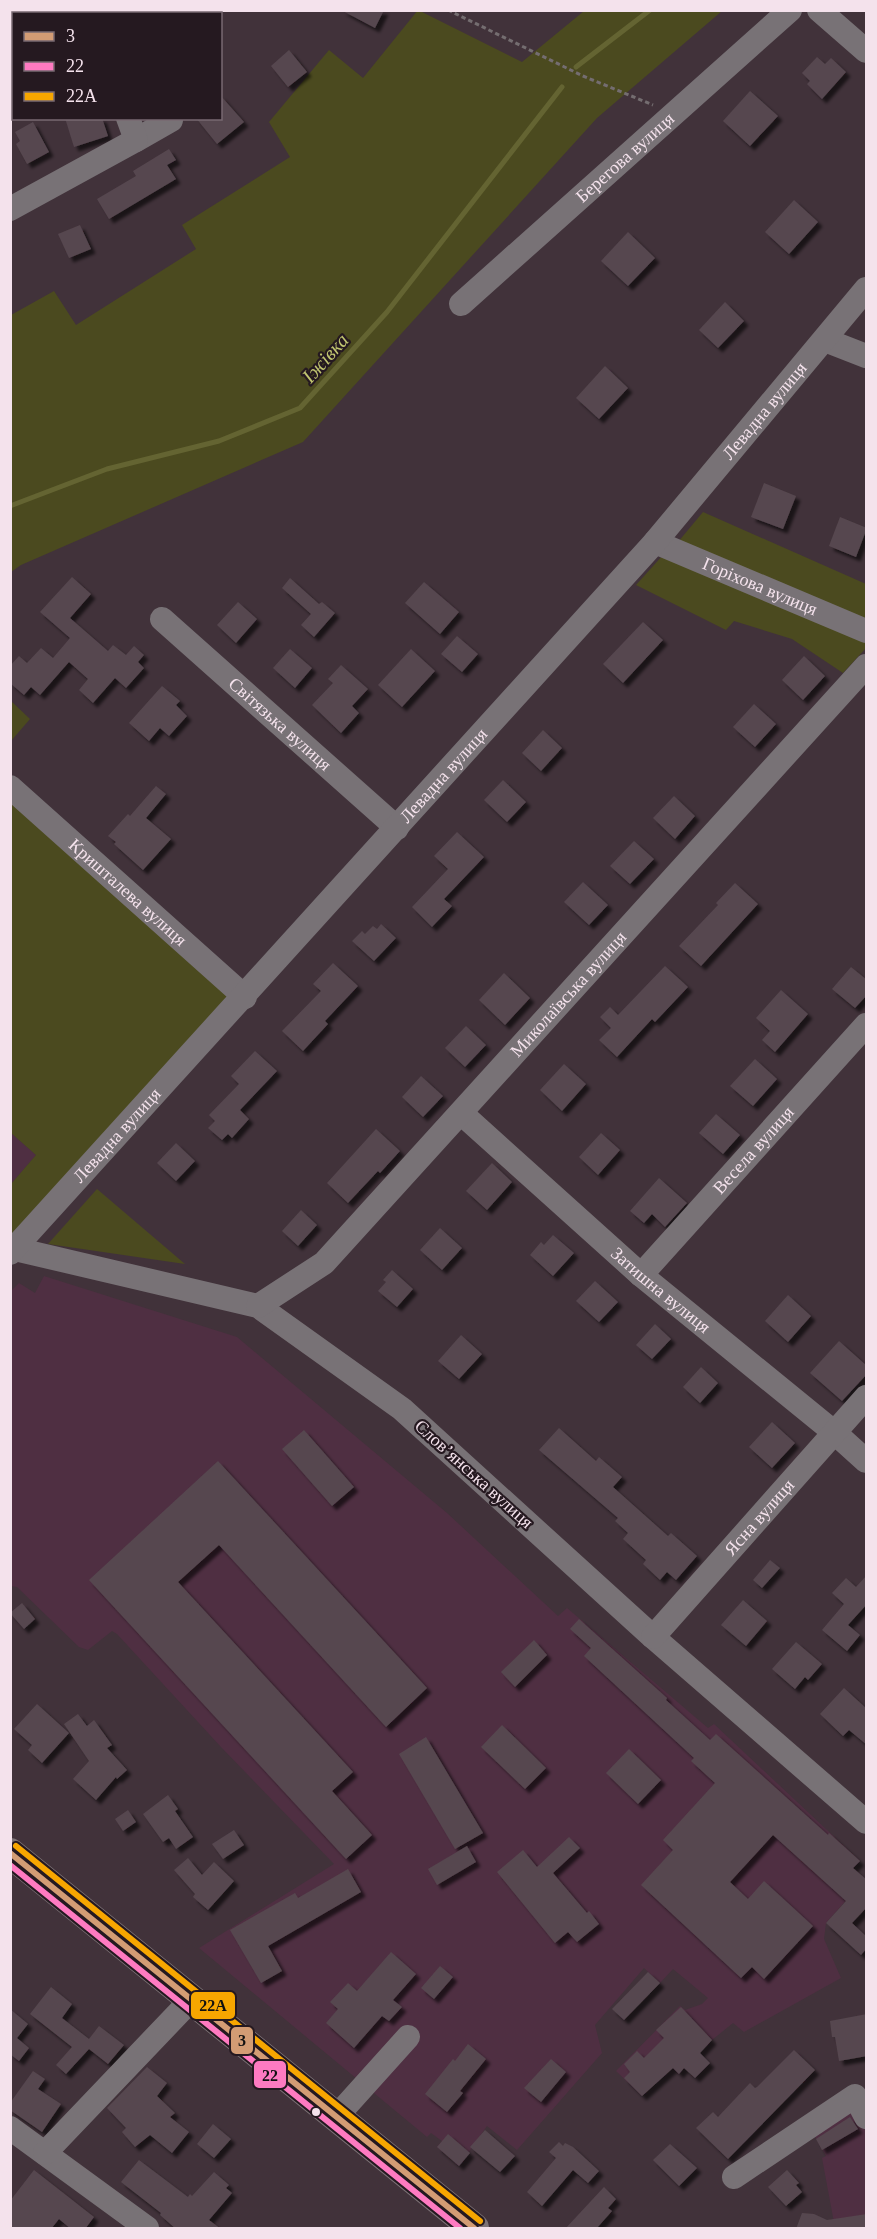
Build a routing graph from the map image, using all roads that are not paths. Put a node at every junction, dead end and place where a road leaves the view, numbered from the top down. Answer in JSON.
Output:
{"nodes":[{"id":1,"x":790,"y":10,"type":"edge"},
{"id":2,"x":819,"y":10,"type":"edge"},
{"id":3,"x":867,"y":51,"type":"edge"},
{"id":4,"x":171,"y":120,"type":"edge"},
{"id":5,"x":132,"y":129,"type":"edge"},
{"id":6,"x":10,"y":209,"type":"edge"},
{"id":7,"x":867,"y":289,"type":"edge"},
{"id":8,"x":461,"y":304,"type":"dead end"},
{"id":9,"x":825,"y":340,"type":"junction"},
{"id":10,"x":867,"y":356,"type":"edge"},
{"id":11,"x":655,"y":542,"type":"junction"},
{"id":12,"x":162,"y":619,"type":"dead end"},
{"id":13,"x":867,"y":631,"type":"edge"},
{"id":14,"x":867,"y":666,"type":"edge"},
{"id":15,"x":10,"y":787,"type":"edge"},
{"id":16,"x":397,"y":828,"type":"junction"},
{"id":17,"x":245,"y":997,"type":"junction"},
{"id":18,"x":867,"y":1025,"type":"edge"},
{"id":19,"x":461,"y":1113,"type":"junction"},
{"id":20,"x":13,"y":1251,"type":"edge"},
{"id":21,"x":641,"y":1275,"type":"junction"},
{"id":22,"x":258,"y":1306,"type":"junction"},
{"id":23,"x":867,"y":1398,"type":"edge"},
{"id":24,"x":835,"y":1433,"type":"junction"},
{"id":25,"x":867,"y":1461,"type":"edge"},
{"id":26,"x":653,"y":1637,"type":"junction"},
{"id":27,"x":867,"y":1822,"type":"edge"},
{"id":28,"x":10,"y":1853,"type":"edge"},
{"id":29,"x":191,"y":2000,"type":"junction"},
{"id":30,"x":408,"y":2037,"type":"dead end"},
{"id":31,"x":336,"y":2117,"type":"junction"},
{"id":32,"x":867,"y":2117,"type":"edge"},
{"id":33,"x":10,"y":2128,"type":"edge"},
{"id":34,"x":45,"y":2153,"type":"junction"},
{"id":35,"x":734,"y":2177,"type":"dead end"},
{"id":36,"x":147,"y":2229,"type":"edge"},
{"id":37,"x":474,"y":2229,"type":"edge"}],
"edges":[{"from":1,"to":8,"type":"street","name":"Берегова вулиця"},
{"from":2,"to":3,"type":"street"},
{"from":4,"to":5,"type":"street"},
{"from":5,"to":6,"type":"street"},
{"from":7,"to":9,"type":"street","name":"Левадна вулиця"},
{"from":9,"to":10,"type":"street"},
{"from":9,"to":11,"type":"street","name":"Левадна вулиця"},
{"from":11,"to":13,"type":"street","name":"Горіхова вулиця"},
{"from":11,"to":16,"type":"street","name":"Левадна вулиця"},
{"from":12,"to":16,"type":"street","name":"Світязька вулиця"},
{"from":14,"to":19,"type":"street","name":"Миколаївська вулиця"},
{"from":15,"to":17,"type":"street","name":"Кришталева вулиця"},
{"from":16,"to":17,"type":"street","name":"Левадна вулиця"},
{"from":17,"to":20,"type":"street","name":"Левадна вулиця"},
{"from":18,"to":21,"type":"street","name":"Весела вулиця"},
{"from":19,"to":21,"type":"street","name":"Затишна вулиця"},
{"from":19,"to":22,"type":"street","name":"Миколаївська вулиця"},
{"from":20,"to":22,"type":"street","name":"Словʼянська вулиця"},
{"from":21,"to":24,"type":"street","name":"Затишна вулиця"},
{"from":22,"to":26,"type":"street","name":"Словʼянська вулиця"},
{"from":23,"to":24,"type":"street","name":"Ясна вулиця"},
{"from":24,"to":25,"type":"street","name":"Затишна вулиця"},
{"from":24,"to":26,"type":"street","name":"Ясна вулиця"},
{"from":26,"to":27,"type":"street","name":"Словʼянська вулиця"},
{"from":28,"to":29,"type":"main road"},
{"from":29,"to":31,"type":"main road"},
{"from":29,"to":34,"type":"street"},
{"from":30,"to":31,"type":"street"},
{"from":31,"to":37,"type":"main road"},
{"from":32,"to":35,"type":"street"},
{"from":33,"to":34,"type":"street"},
{"from":34,"to":36,"type":"street"}]}
